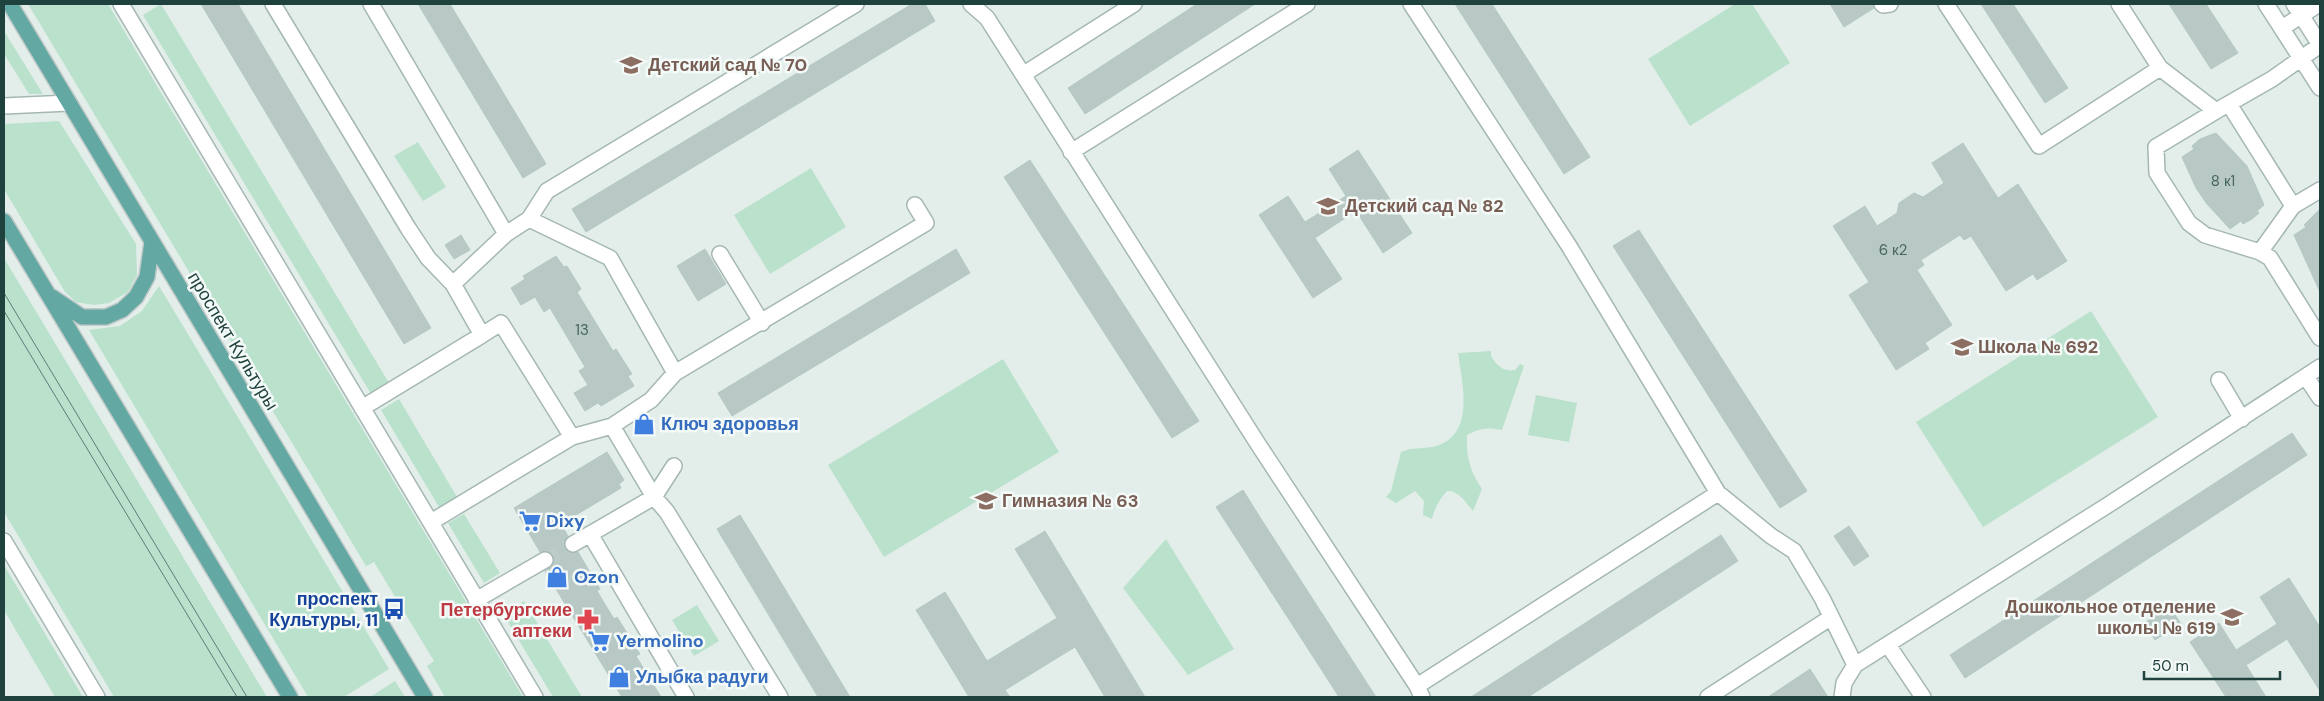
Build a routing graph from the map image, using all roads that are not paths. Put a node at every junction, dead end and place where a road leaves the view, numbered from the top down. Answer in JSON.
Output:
{"nodes":[{"id":1,"x":10,"y":4,"type":"edge"},
{"id":2,"x":121,"y":4,"type":"edge"},
{"id":3,"x":273,"y":4,"type":"edge"},
{"id":4,"x":371,"y":4,"type":"edge"},
{"id":5,"x":856,"y":4,"type":"edge"},
{"id":6,"x":970,"y":4,"type":"edge"},
{"id":7,"x":1134,"y":4,"type":"edge"},
{"id":8,"x":1307,"y":4,"type":"edge"},
{"id":9,"x":1411,"y":4,"type":"edge"},
{"id":10,"x":1882,"y":4,"type":"edge"},
{"id":11,"x":1890,"y":4,"type":"edge"},
{"id":12,"x":1946,"y":4,"type":"edge"},
{"id":13,"x":2119,"y":4,"type":"edge"},
{"id":14,"x":2266,"y":4,"type":"edge"},
{"id":15,"x":2319,"y":4,"type":"edge"},
{"id":16,"x":2297,"y":10,"type":"edge"},
{"id":17,"x":990,"y":11,"type":"edge"},
{"id":18,"x":2282,"y":28,"type":"junction"},
{"id":19,"x":2320,"y":45,"type":"edge"},
{"id":20,"x":2301,"y":59,"type":"junction"},
{"id":21,"x":2160,"y":68,"type":"junction"},
{"id":22,"x":1024,"y":74,"type":"junction"},
{"id":23,"x":2320,"y":88,"type":"edge"},
{"id":24,"x":69,"y":103,"type":"junction"},
{"id":25,"x":4,"y":106,"type":"edge"},
{"id":26,"x":2222,"y":108,"type":"junction"},
{"id":27,"x":1072,"y":152,"type":"junction"},
{"id":28,"x":2320,"y":190,"type":"edge"},
{"id":29,"x":915,"y":205,"type":"dead end"},
{"id":30,"x":2293,"y":206,"type":"junction"},
{"id":31,"x":529,"y":218,"type":"junction"},
{"id":32,"x":4,"y":221,"type":"edge"},
{"id":33,"x":506,"y":234,"type":"junction"},
{"id":34,"x":152,"y":242,"type":"junction"},
{"id":35,"x":2260,"y":252,"type":"junction"},
{"id":36,"x":720,"y":254,"type":"dead end"},
{"id":37,"x":453,"y":284,"type":"junction"},
{"id":38,"x":48,"y":295,"type":"junction"},
{"id":39,"x":762,"y":323,"type":"junction"},
{"id":40,"x":482,"y":334,"type":"junction"},
{"id":41,"x":2320,"y":338,"type":"edge"},
{"id":42,"x":2320,"y":367,"type":"edge"},
{"id":43,"x":675,"y":373,"type":"junction"},
{"id":44,"x":2306,"y":377,"type":"junction"},
{"id":45,"x":2219,"y":380,"type":"dead end"},
{"id":46,"x":2320,"y":398,"type":"edge"},
{"id":47,"x":362,"y":408,"type":"junction"},
{"id":48,"x":2242,"y":419,"type":"junction"},
{"id":49,"x":612,"y":426,"type":"junction"},
{"id":50,"x":572,"y":437,"type":"junction"},
{"id":51,"x":674,"y":466,"type":"dead end"},
{"id":52,"x":1718,"y":493,"type":"junction"},
{"id":53,"x":654,"y":497,"type":"junction"},
{"id":54,"x":431,"y":522,"type":"junction"},
{"id":55,"x":590,"y":534,"type":"junction"},
{"id":56,"x":4,"y":541,"type":"edge"},
{"id":57,"x":573,"y":544,"type":"tunnel mouth"},
{"id":58,"x":545,"y":560,"type":"tunnel mouth"},
{"id":59,"x":476,"y":600,"type":"junction"},
{"id":60,"x":1830,"y":618,"type":"junction"},
{"id":61,"x":1888,"y":645,"type":"junction"},
{"id":62,"x":1855,"y":665,"type":"junction"},
{"id":63,"x":1420,"y":692,"type":"edge"},
{"id":64,"x":97,"y":697,"type":"edge"},
{"id":65,"x":290,"y":697,"type":"edge"},
{"id":66,"x":425,"y":697,"type":"edge"},
{"id":67,"x":535,"y":697,"type":"edge"},
{"id":68,"x":686,"y":697,"type":"edge"},
{"id":69,"x":780,"y":697,"type":"edge"},
{"id":70,"x":1708,"y":697,"type":"edge"},
{"id":71,"x":1842,"y":697,"type":"edge"},
{"id":72,"x":1923,"y":697,"type":"edge"}],
"edges":[{"from":1,"to":24,"type":"main road","name":"проспект Культуры"},
{"from":2,"to":47,"type":"street"},
{"from":3,"to":37,"type":"street"},
{"from":4,"to":33,"type":"street"},
{"from":5,"to":31,"type":"street"},
{"from":6,"to":17,"type":"street"},
{"from":7,"to":22,"type":"street"},
{"from":8,"to":27,"type":"street"},
{"from":9,"to":52,"type":"street"},
{"from":10,"to":11,"type":"street"},
{"from":12,"to":21,"type":"street"},
{"from":13,"to":21,"type":"street"},
{"from":14,"to":18,"type":"street"},
{"from":15,"to":16,"type":"street"},
{"from":16,"to":18,"type":"street"},
{"from":16,"to":19,"type":"street"},
{"from":17,"to":22,"type":"street"},
{"from":18,"to":20,"type":"street"},
{"from":19,"to":20,"type":"street"},
{"from":20,"to":23,"type":"street"},
{"from":20,"to":26,"type":"street"},
{"from":21,"to":26,"type":"street"},
{"from":22,"to":27,"type":"street"},
{"from":24,"to":25,"type":"street"},
{"from":24,"to":34,"type":"main road","name":"проспект Культуры"},
{"from":26,"to":30,"type":"street"},
{"from":26,"to":35,"type":"street"},
{"from":27,"to":63,"type":"street"},
{"from":28,"to":30,"type":"street"},
{"from":29,"to":39,"type":"street"},
{"from":30,"to":35,"type":"street"},
{"from":31,"to":33,"type":"street"},
{"from":31,"to":43,"type":"street"},
{"from":32,"to":38,"type":"main road"},
{"from":33,"to":37,"type":"street"},
{"from":34,"to":38,"type":"main road"},
{"from":34,"to":66,"type":"main road","name":"проспект Культуры"},
{"from":35,"to":41,"type":"street"},
{"from":36,"to":39,"type":"street"},
{"from":37,"to":40,"type":"street"},
{"from":38,"to":65,"type":"main road"},
{"from":39,"to":43,"type":"street"},
{"from":40,"to":47,"type":"street"},
{"from":40,"to":50,"type":"street"},
{"from":42,"to":44,"type":"street"},
{"from":43,"to":49,"type":"street"},
{"from":44,"to":46,"type":"street"},
{"from":44,"to":48,"type":"street"},
{"from":45,"to":48,"type":"street"},
{"from":47,"to":54,"type":"street"},
{"from":48,"to":61,"type":"street"},
{"from":49,"to":50,"type":"street"},
{"from":49,"to":53,"type":"street"},
{"from":50,"to":54,"type":"street"},
{"from":51,"to":53,"type":"street"},
{"from":52,"to":60,"type":"street"},
{"from":52,"to":63,"type":"street"},
{"from":53,"to":55,"type":"street"},
{"from":53,"to":69,"type":"street"},
{"from":54,"to":59,"type":"street"},
{"from":55,"to":57,"type":"street"},
{"from":55,"to":68,"type":"street"},
{"from":56,"to":64,"type":"street"},
{"from":58,"to":59,"type":"street"},
{"from":59,"to":67,"type":"street"},
{"from":60,"to":62,"type":"street"},
{"from":60,"to":70,"type":"street"},
{"from":61,"to":62,"type":"street"},
{"from":61,"to":72,"type":"street"},
{"from":62,"to":71,"type":"street"}]}
